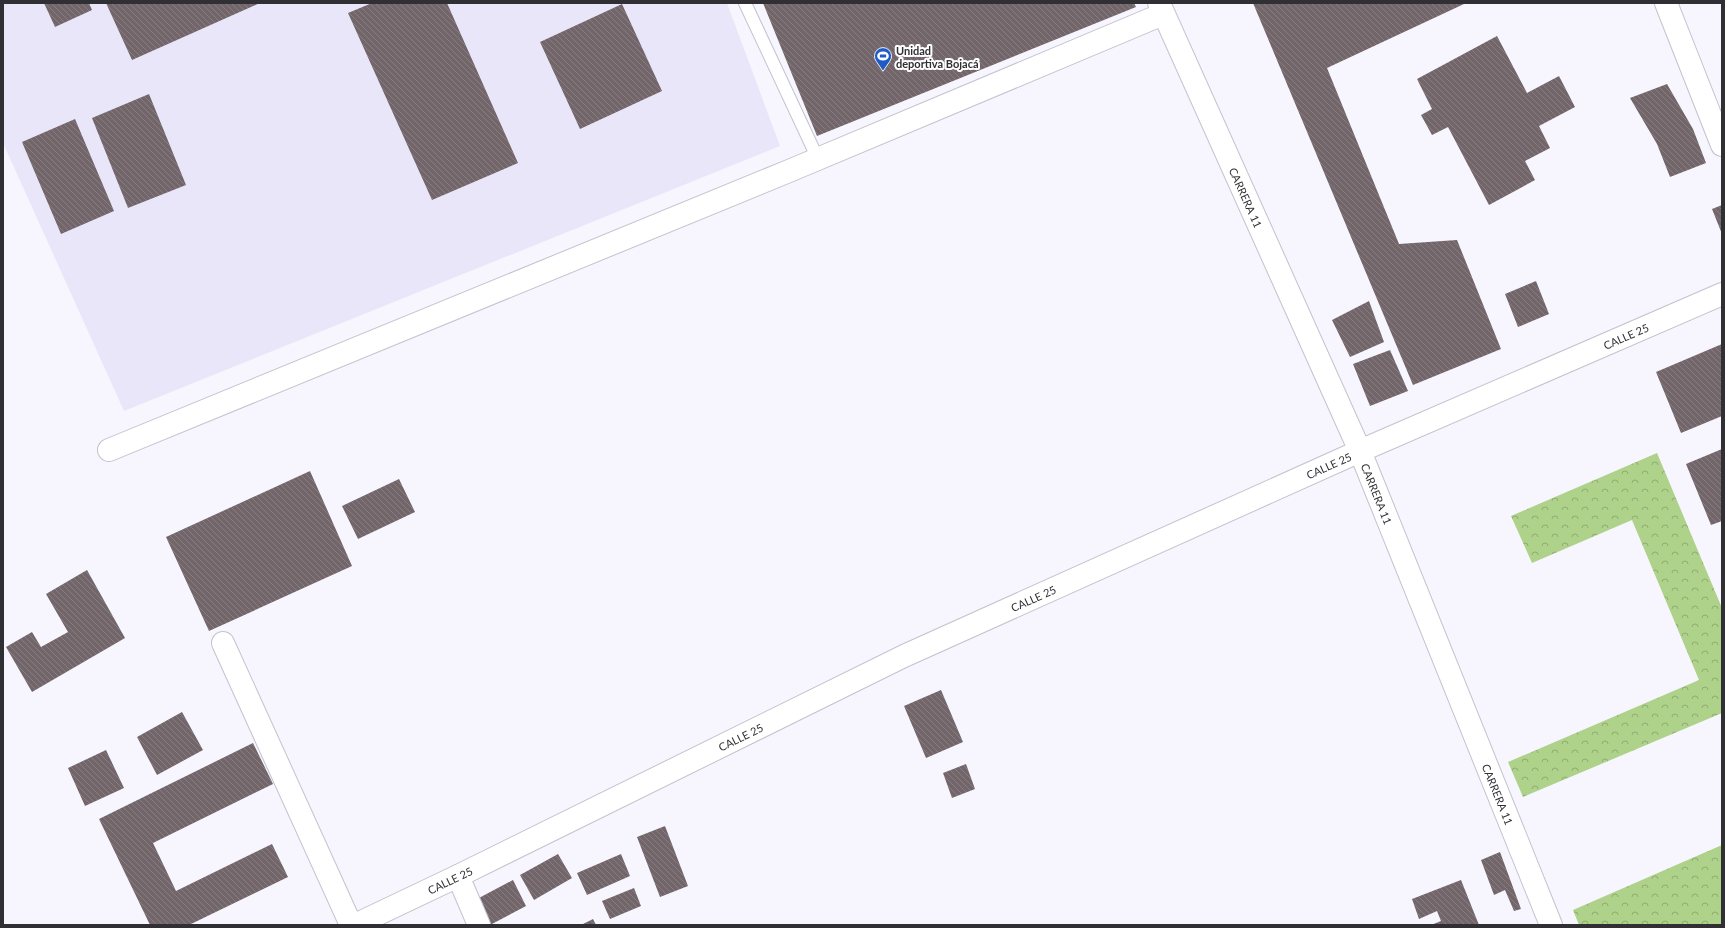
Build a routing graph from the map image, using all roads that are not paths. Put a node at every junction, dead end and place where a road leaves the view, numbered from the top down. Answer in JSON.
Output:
{"nodes":[{"id":1,"x":745,"y":3,"type":"edge"},
{"id":2,"x":1666,"y":3,"type":"edge"},
{"id":3,"x":1161,"y":8,"type":"edge"},
{"id":4,"x":1722,"y":145,"type":"edge"},
{"id":5,"x":818,"y":159,"type":"junction"},
{"id":6,"x":1722,"y":294,"type":"edge"},
{"id":7,"x":109,"y":450,"type":"dead end"},
{"id":8,"x":1360,"y":451,"type":"junction"},
{"id":9,"x":223,"y":643,"type":"dead end"},
{"id":10,"x":458,"y":876,"type":"junction"},
{"id":11,"x":351,"y":925,"type":"edge"},
{"id":12,"x":355,"y":925,"type":"edge"},
{"id":13,"x":479,"y":925,"type":"edge"},
{"id":14,"x":1551,"y":925,"type":"edge"}],
"edges":[{"from":1,"to":5,"type":"lane"},
{"from":2,"to":4,"type":"street"},
{"from":3,"to":5,"type":"street"},
{"from":3,"to":8,"type":"street","name":"CARRERA 11"},
{"from":5,"to":7,"type":"street"},
{"from":6,"to":8,"type":"street","name":"CALLE 25"},
{"from":8,"to":10,"type":"street","name":"CALLE 25"},
{"from":8,"to":14,"type":"street","name":"CARRERA 11"},
{"from":9,"to":11,"type":"street"},
{"from":10,"to":12,"type":"street","name":"CALLE 25"},
{"from":10,"to":13,"type":"street"}]}
